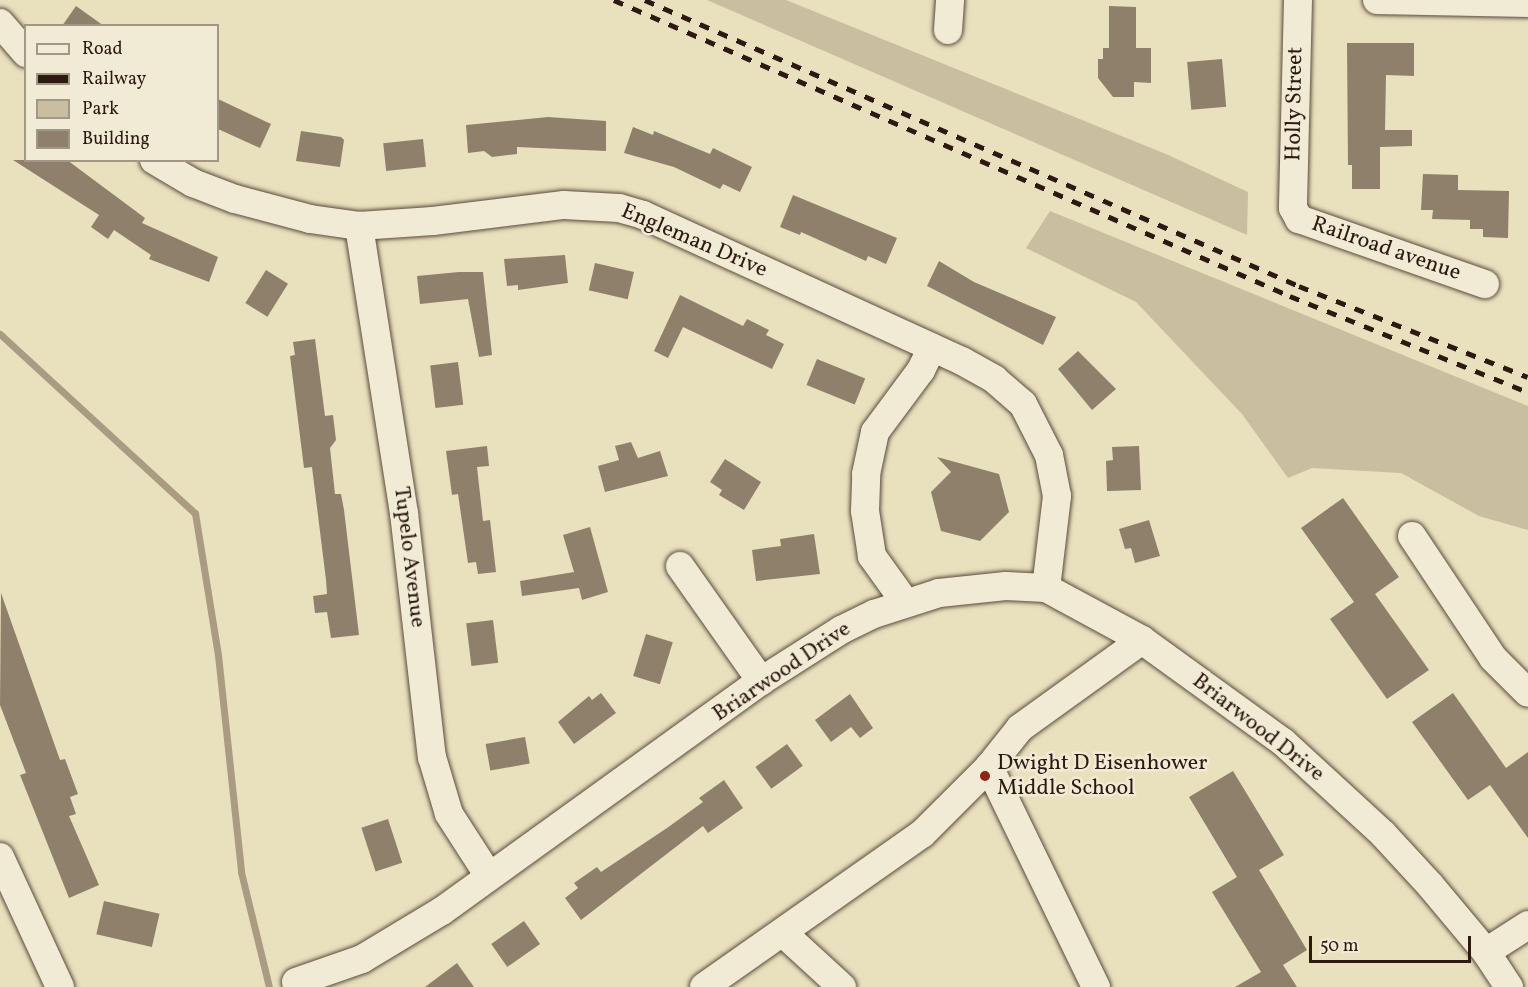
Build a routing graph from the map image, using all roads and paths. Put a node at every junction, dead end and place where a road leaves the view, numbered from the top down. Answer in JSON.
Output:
{"nodes":[{"id":1,"x":950,"y":0,"type":"edge"},
{"id":2,"x":1298,"y":0,"type":"edge"},
{"id":3,"x":1377,"y":0,"type":"edge"},
{"id":4,"x":1528,"y":3,"type":"edge"},
{"id":5,"x":0,"y":23,"type":"edge"},
{"id":6,"x":948,"y":30,"type":"dead end"},
{"id":7,"x":24,"y":51,"type":"edge"},
{"id":8,"x":157,"y":162,"type":"edge"},
{"id":9,"x":1293,"y":208,"type":"joint"},
{"id":10,"x":359,"y":226,"type":"junction"},
{"id":11,"x":1485,"y":284,"type":"dead end"},
{"id":12,"x":932,"y":347,"type":"junction"},
{"id":13,"x":1412,"y":536,"type":"dead end"},
{"id":14,"x":681,"y":566,"type":"dead end"},
{"id":15,"x":1046,"y":588,"type":"junction"},
{"id":16,"x":905,"y":602,"type":"junction"},
{"id":17,"x":1142,"y":640,"type":"junction"},
{"id":18,"x":761,"y":681,"type":"junction"},
{"id":19,"x":1528,"y":693,"type":"edge"},
{"id":20,"x":989,"y":767,"type":"junction"},
{"id":21,"x":0,"y":857,"type":"edge"},
{"id":22,"x":489,"y":876,"type":"junction"},
{"id":23,"x":1528,"y":926,"type":"edge"},
{"id":24,"x":783,"y":933,"type":"junction"},
{"id":25,"x":1486,"y":952,"type":"junction"},
{"id":26,"x":296,"y":982,"type":"dead end"},
{"id":27,"x":60,"y":987,"type":"edge"},
{"id":28,"x":704,"y":987,"type":"edge"},
{"id":29,"x":842,"y":987,"type":"edge"},
{"id":30,"x":1096,"y":987,"type":"edge"},
{"id":31,"x":1509,"y":987,"type":"edge"}],
"edges":[{"from":1,"to":6,"type":"street"},
{"from":2,"to":9,"type":"street","name":"Holly Street"},
{"from":3,"to":4,"type":"street"},
{"from":5,"to":7,"type":"street"},
{"from":8,"to":10,"type":"street","name":"Engleman Drive"},
{"from":9,"to":11,"type":"street","name":"Railroad avenue"},
{"from":10,"to":12,"type":"street","name":"Engleman Drive"},
{"from":10,"to":22,"type":"street","name":"Tupelo Avenue"},
{"from":12,"to":15,"type":"street","name":"Engleman Drive"},
{"from":12,"to":16,"type":"street"},
{"from":13,"to":19,"type":"street"},
{"from":14,"to":18,"type":"street"},
{"from":15,"to":16,"type":"street","name":"Briarwood Drive"},
{"from":15,"to":17,"type":"street","name":"Briarwood Drive"},
{"from":16,"to":18,"type":"street","name":"Briarwood Drive"},
{"from":17,"to":20,"type":"street"},
{"from":17,"to":25,"type":"street","name":"Briarwood Drive"},
{"from":18,"to":22,"type":"street","name":"Briarwood Drive"},
{"from":20,"to":24,"type":"street"},
{"from":20,"to":30,"type":"street"},
{"from":21,"to":27,"type":"street"},
{"from":22,"to":26,"type":"street","name":"Briarwood Drive"},
{"from":23,"to":25,"type":"street"},
{"from":24,"to":28,"type":"street"},
{"from":24,"to":29,"type":"street"},
{"from":25,"to":31,"type":"street","name":"Briarwood Drive"}]}
